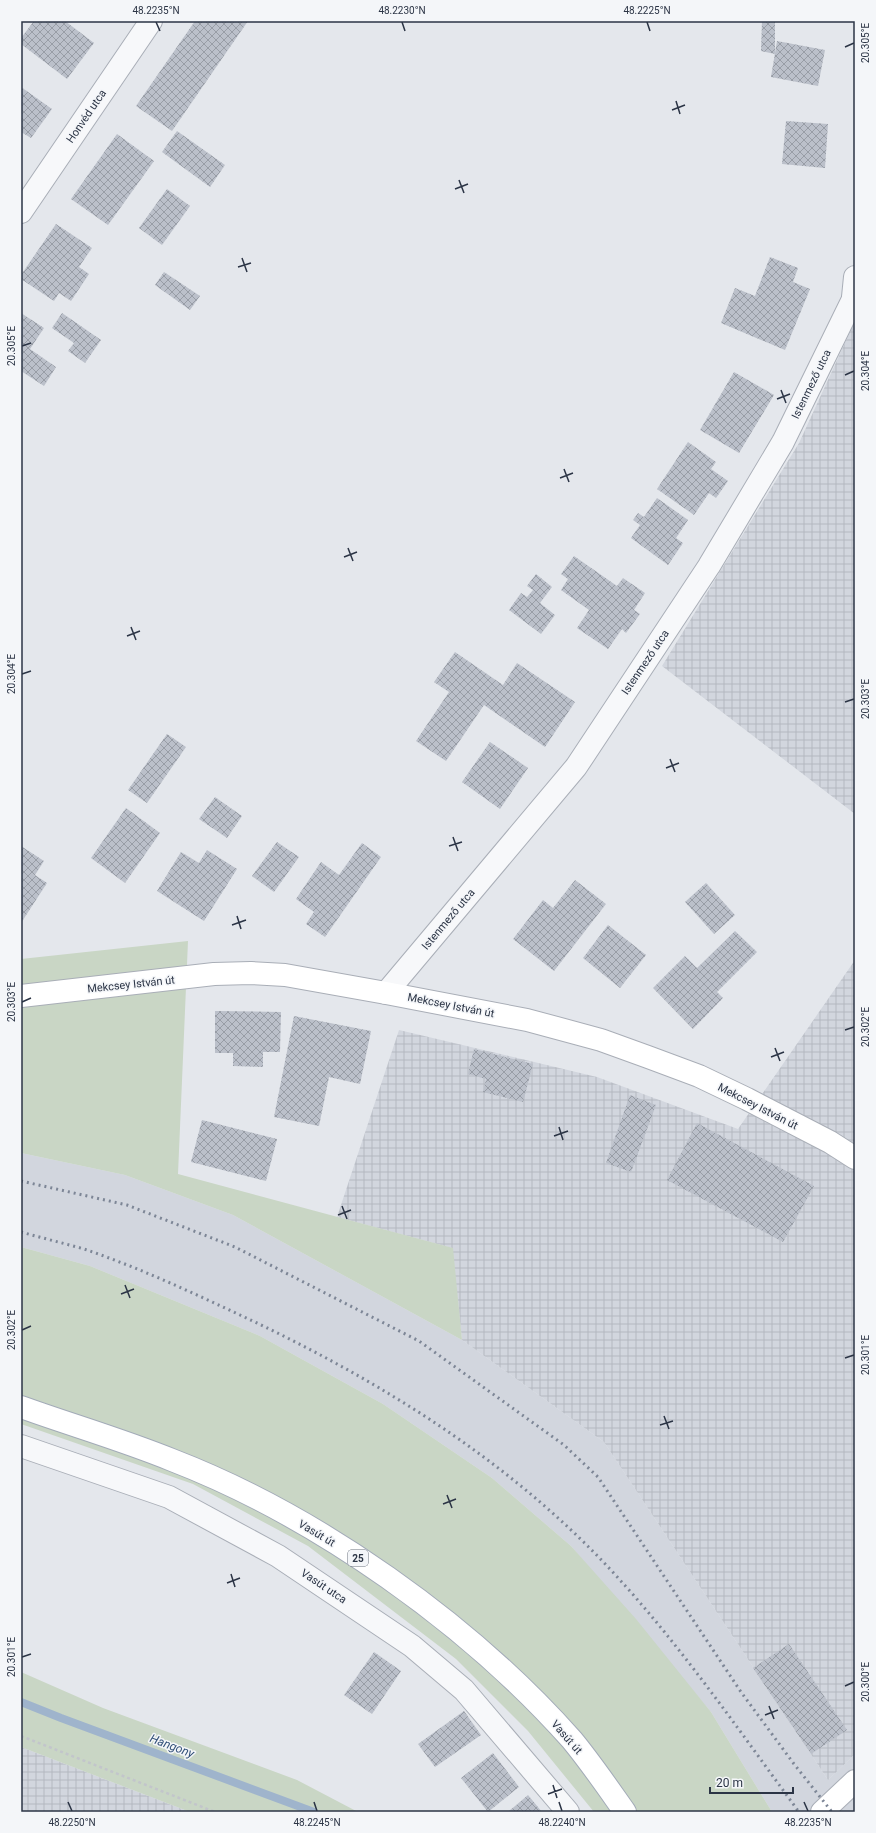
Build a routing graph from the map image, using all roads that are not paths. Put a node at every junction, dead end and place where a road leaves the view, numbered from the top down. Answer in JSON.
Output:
{"nodes":[{"id":1,"x":151,"y":21,"type":"edge"},
{"id":2,"x":21,"y":212,"type":"edge"},
{"id":3,"x":854,"y":290,"type":"edge"},
{"id":4,"x":386,"y":992,"type":"junction"},
{"id":5,"x":21,"y":996,"type":"edge"},
{"id":6,"x":855,"y":1158,"type":"edge"},
{"id":7,"x":21,"y":1407,"type":"edge"},
{"id":8,"x":21,"y":1446,"type":"edge"},
{"id":9,"x":855,"y":1781,"type":"edge"},
{"id":10,"x":568,"y":1812,"type":"edge"},
{"id":11,"x":625,"y":1812,"type":"edge"},
{"id":12,"x":822,"y":1812,"type":"edge"}],
"edges":[{"from":1,"to":2,"type":"street","name":"Honvéd utca"},
{"from":3,"to":4,"type":"street","name":"Istenmező utca"},
{"from":4,"to":5,"type":"street","name":"Mekcsey István út"},
{"from":4,"to":6,"type":"street","name":"Mekcsey István út"},
{"from":7,"to":11,"type":"street","name":"Vasút út","number":"25"},
{"from":8,"to":10,"type":"street","name":"Vasút utca"},
{"from":9,"to":12,"type":"street"}]}
